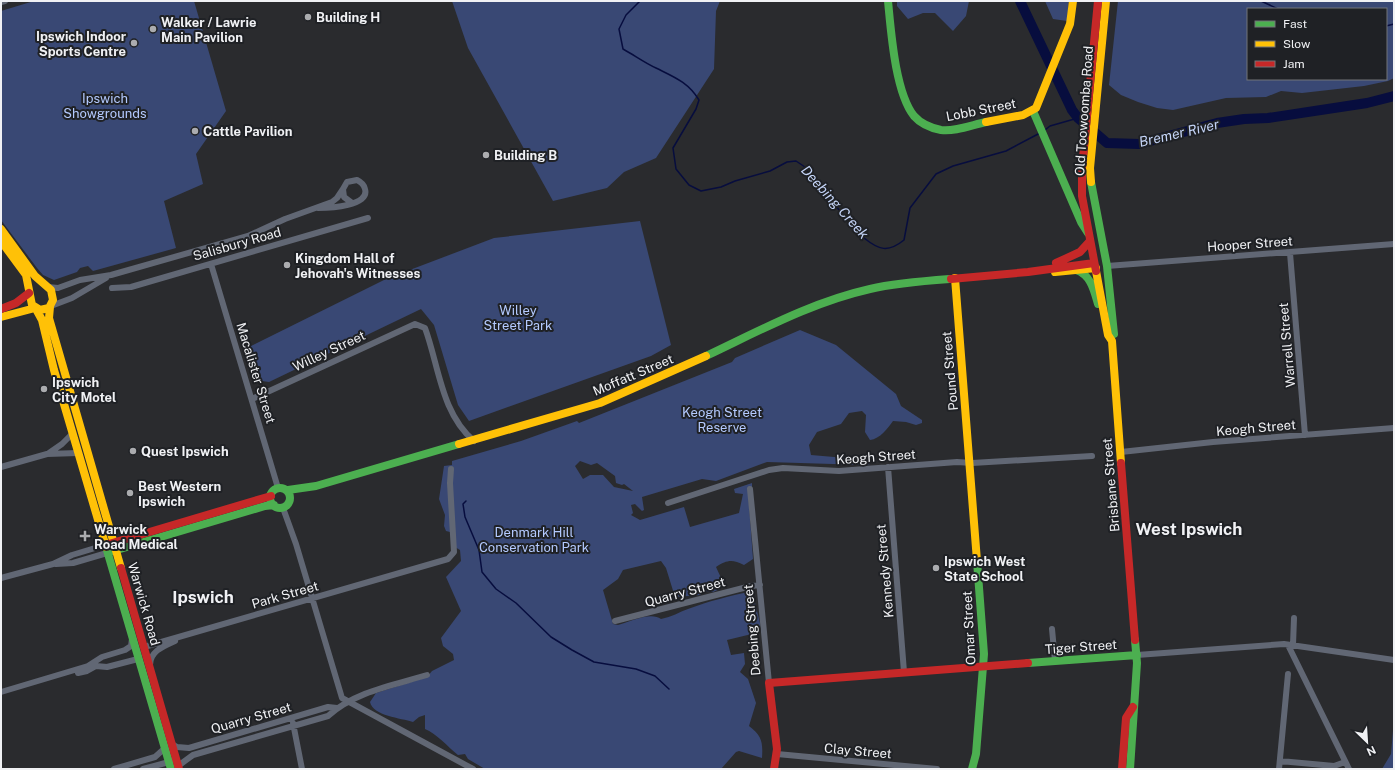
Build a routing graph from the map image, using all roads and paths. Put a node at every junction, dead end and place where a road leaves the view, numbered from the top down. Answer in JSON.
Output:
{"nodes":[{"id":1,"x":5,"y":1,"type":"edge"},
{"id":2,"x":888,"y":1,"type":"edge"},
{"id":3,"x":1073,"y":1,"type":"edge"},
{"id":4,"x":1098,"y":1,"type":"edge"},
{"id":5,"x":1106,"y":1,"type":"edge"},
{"id":6,"x":1,"y":2,"type":"edge"},
{"id":7,"x":1096,"y":68,"type":"junction"},
{"id":8,"x":1033,"y":111,"type":"junction"},
{"id":9,"x":1086,"y":168,"type":"junction"},
{"id":10,"x":343,"y":189,"type":"junction"},
{"id":11,"x":352,"y":203,"type":"junction"},
{"id":12,"x":315,"y":208,"type":"junction"},
{"id":13,"x":368,"y":218,"type":"dead end"},
{"id":14,"x":1,"y":229,"type":"edge"},
{"id":15,"x":1089,"y":237,"type":"junction"},
{"id":16,"x":1,"y":241,"type":"edge"},
{"id":17,"x":1394,"y":244,"type":"edge"},
{"id":18,"x":1290,"y":253,"type":"junction"},
{"id":19,"x":211,"y":264,"type":"junction"},
{"id":20,"x":1095,"y":265,"type":"junction"},
{"id":21,"x":1107,"y":266,"type":"junction"},
{"id":22,"x":1075,"y":270,"type":"junction"},
{"id":23,"x":1028,"y":272,"type":"junction"},
{"id":24,"x":111,"y":275,"type":"junction"},
{"id":25,"x":955,"y":278,"type":"junction"},
{"id":26,"x":77,"y":281,"type":"junction"},
{"id":27,"x":48,"y":287,"type":"junction"},
{"id":28,"x":112,"y":288,"type":"dead end"},
{"id":29,"x":29,"y":293,"type":"junction"},
{"id":30,"x":76,"y":295,"type":"junction"},
{"id":31,"x":50,"y":306,"type":"junction"},
{"id":32,"x":1,"y":309,"type":"edge"},
{"id":33,"x":35,"y":309,"type":"junction"},
{"id":34,"x":1105,"y":315,"type":"junction"},
{"id":35,"x":1,"y":317,"type":"edge"},
{"id":36,"x":1112,"y":341,"type":"junction"},
{"id":37,"x":252,"y":399,"type":"junction"},
{"id":38,"x":1394,"y":428,"type":"edge"},
{"id":39,"x":73,"y":433,"type":"junction"},
{"id":40,"x":1305,"y":435,"type":"junction"},
{"id":41,"x":474,"y":441,"type":"junction"},
{"id":42,"x":1121,"y":452,"type":"junction"},
{"id":43,"x":78,"y":453,"type":"junction"},
{"id":44,"x":47,"y":454,"type":"junction"},
{"id":45,"x":1092,"y":456,"type":"dead end"},
{"id":46,"x":969,"y":462,"type":"junction"},
{"id":47,"x":1,"y":467,"type":"edge"},
{"id":48,"x":888,"y":467,"type":"junction"},
{"id":49,"x":451,"y":468,"type":"dead end"},
{"id":50,"x":316,"y":486,"type":"junction"},
{"id":51,"x":278,"y":488,"type":"junction"},
{"id":52,"x":750,"y":489,"type":"dead end"},
{"id":53,"x":288,"y":490,"type":"junction"},
{"id":54,"x":270,"y":496,"type":"junction"},
{"id":55,"x":290,"y":501,"type":"junction"},
{"id":56,"x":668,"y":503,"type":"dead end"},
{"id":57,"x":274,"y":505,"type":"junction"},
{"id":58,"x":283,"y":508,"type":"junction"},
{"id":59,"x":115,"y":546,"type":"junction"},
{"id":60,"x":106,"y":549,"type":"junction"},
{"id":61,"x":1,"y":578,"type":"edge"},
{"id":62,"x":760,"y":585,"type":"junction"},
{"id":63,"x":312,"y":600,"type":"junction"},
{"id":64,"x":1294,"y":618,"type":"dead end"},
{"id":65,"x":615,"y":621,"type":"dead end"},
{"id":66,"x":1052,"y":629,"type":"dead end"},
{"id":67,"x":180,"y":638,"type":"junction"},
{"id":68,"x":132,"y":639,"type":"junction"},
{"id":69,"x":1291,"y":645,"type":"junction"},
{"id":70,"x":144,"y":647,"type":"junction"},
{"id":71,"x":126,"y":649,"type":"junction"},
{"id":72,"x":1137,"y":655,"type":"junction"},
{"id":73,"x":100,"y":658,"type":"junction"},
{"id":74,"x":138,"y":658,"type":"junction"},
{"id":75,"x":1394,"y":660,"type":"edge"},
{"id":76,"x":130,"y":661,"type":"junction"},
{"id":77,"x":1055,"y":661,"type":"junction"},
{"id":78,"x":984,"y":666,"type":"junction"},
{"id":79,"x":103,"y":667,"type":"junction"},
{"id":80,"x":150,"y":668,"type":"junction"},
{"id":81,"x":904,"y":672,"type":"junction"},
{"id":82,"x":1288,"y":674,"type":"dead end"},
{"id":83,"x":427,"y":675,"type":"dead end"},
{"id":84,"x":56,"y":676,"type":"junction"},
{"id":85,"x":769,"y":683,"type":"junction"},
{"id":86,"x":1,"y":692,"type":"edge"},
{"id":87,"x":350,"y":702,"type":"junction"},
{"id":88,"x":1132,"y":707,"type":"junction"},
{"id":89,"x":337,"y":708,"type":"junction"},
{"id":90,"x":292,"y":718,"type":"junction"},
{"id":91,"x":294,"y":726,"type":"junction"},
{"id":92,"x":170,"y":748,"type":"junction"},
{"id":93,"x":777,"y":754,"type":"junction"},
{"id":94,"x":1280,"y":761,"type":"junction"},
{"id":95,"x":1345,"y":762,"type":"junction"},
{"id":96,"x":174,"y":766,"type":"edge"},
{"id":97,"x":124,"y":768,"type":"edge"},
{"id":98,"x":114,"y":769,"type":"edge"},
{"id":99,"x":143,"y":769,"type":"edge"},
{"id":100,"x":302,"y":769,"type":"edge"},
{"id":101,"x":473,"y":769,"type":"edge"},
{"id":102,"x":774,"y":769,"type":"edge"},
{"id":103,"x":938,"y":769,"type":"edge"},
{"id":104,"x":972,"y":769,"type":"edge"},
{"id":105,"x":1122,"y":769,"type":"edge"},
{"id":106,"x":1130,"y":769,"type":"edge"},
{"id":107,"x":1279,"y":769,"type":"edge"},
{"id":108,"x":1349,"y":769,"type":"edge"}],
"edges":[{"from":1,"to":6,"type":"street"},
{"from":2,"to":8,"type":"main road","name":"Lobb Street"},
{"from":3,"to":8,"type":"main road","name":"Lobb Street"},
{"from":4,"to":7,"type":"main road","name":"Old Toowoomba Road"},
{"from":5,"to":7,"type":"main road","name":"Old Toowoomba Road"},
{"from":7,"to":9,"type":"main road","name":"Old Toowoomba Road"},
{"from":8,"to":15,"type":"main road"},
{"from":9,"to":15,"type":"main road","name":"Old Toowoomba Road"},
{"from":9,"to":21,"type":"main road","name":"Old Toowoomba Road"},
{"from":10,"to":11,"type":"street"},
{"from":10,"to":11,"type":"street"},
{"from":10,"to":12,"type":"street","name":"Salisbury Road"},
{"from":11,"to":12,"type":"street"},
{"from":12,"to":24,"type":"street","name":"Salisbury Road"},
{"from":13,"to":19,"type":"street","name":"Salisbury Road"},
{"from":14,"to":27,"type":"main road"},
{"from":15,"to":20,"type":"main road","name":"Old Toowoomba Road"},
{"from":15,"to":23,"type":"main road"},
{"from":16,"to":29,"type":"main road"},
{"from":17,"to":18,"type":"street","name":"Hooper Street"},
{"from":18,"to":21,"type":"street","name":"Hooper Street"},
{"from":18,"to":40,"type":"street","name":"Warrell Street"},
{"from":19,"to":28,"type":"street","name":"Salisbury Road"},
{"from":19,"to":37,"type":"street","name":"Macalister Street"},
{"from":20,"to":21,"type":"main road","name":"Hooper Street"},
{"from":20,"to":22,"type":"main road","name":"Hooper Street"},
{"from":20,"to":23,"type":"main road","name":"Hooper Street"},
{"from":20,"to":34,"type":"main road","name":"Brisbane Street"},
{"from":21,"to":36,"type":"main road","name":"Old Toowoomba Road"},
{"from":22,"to":23,"type":"main road","name":"Hooper Street"},
{"from":22,"to":34,"type":"main road"},
{"from":23,"to":25,"type":"main road","name":"Hooper Street"},
{"from":24,"to":26,"type":"street","name":"Salisbury Road"},
{"from":24,"to":30,"type":"street","name":"Salisbury Road"},
{"from":25,"to":41,"type":"main road","name":"Moffatt Street"},
{"from":25,"to":46,"type":"main road","name":"Pound Street"},
{"from":26,"to":27,"type":"street","name":"Salisbury Road"},
{"from":26,"to":30,"type":"street"},
{"from":27,"to":29,"type":"main road"},
{"from":27,"to":31,"type":"main road"},
{"from":29,"to":32,"type":"main road"},
{"from":29,"to":33,"type":"main road"},
{"from":30,"to":31,"type":"street","name":"Salisbury Road"},
{"from":31,"to":33,"type":"main road"},
{"from":31,"to":59,"type":"main road","name":"Warwick Road"},
{"from":33,"to":35,"type":"main road"},
{"from":33,"to":39,"type":"main road","name":"Warwick Road"},
{"from":34,"to":36,"type":"main road","name":"Brisbane Street"},
{"from":36,"to":42,"type":"main road","name":"Brisbane Street"},
{"from":37,"to":41,"type":"street","name":"Willey Street"},
{"from":37,"to":51,"type":"street","name":"Macalister Street"},
{"from":38,"to":40,"type":"street","name":"Keogh Street"},
{"from":39,"to":43,"type":"main road","name":"Warwick Road"},
{"from":39,"to":44,"type":"street"},
{"from":40,"to":42,"type":"street","name":"Keogh Street"},
{"from":41,"to":50,"type":"main road","name":"Moffatt Street"},
{"from":42,"to":72,"type":"main road","name":"Brisbane Street"},
{"from":43,"to":44,"type":"street"},
{"from":43,"to":60,"type":"main road","name":"Warwick Road"},
{"from":44,"to":47,"type":"street"},
{"from":45,"to":46,"type":"street","name":"Keogh Street"},
{"from":46,"to":48,"type":"street","name":"Keogh Street"},
{"from":46,"to":78,"type":"main road","name":"Omar Street"},
{"from":48,"to":56,"type":"street","name":"Keogh Street"},
{"from":48,"to":81,"type":"street","name":"Kennedy Street"},
{"from":49,"to":63,"type":"street","name":"Park Street"},
{"from":50,"to":53,"type":"main road","name":"Moffatt Street"},
{"from":50,"to":55,"type":"main road","name":"Moffatt Street"},
{"from":51,"to":53,"type":"main road"},
{"from":51,"to":54,"type":"main road"},
{"from":52,"to":62,"type":"street","name":"Deebing Street"},
{"from":53,"to":55,"type":"main road"},
{"from":54,"to":57,"type":"main road"},
{"from":54,"to":59,"type":"main road"},
{"from":55,"to":58,"type":"main road"},
{"from":57,"to":58,"type":"main road"},
{"from":57,"to":59,"type":"main road"},
{"from":58,"to":63,"type":"street"},
{"from":59,"to":60,"type":"main road"},
{"from":59,"to":70,"type":"main road","name":"Warwick Road"},
{"from":60,"to":61,"type":"street"},
{"from":60,"to":68,"type":"main road","name":"Warwick Road"},
{"from":62,"to":65,"type":"street","name":"Quarry Street"},
{"from":62,"to":85,"type":"street","name":"Deebing Street"},
{"from":63,"to":67,"type":"street","name":"Park Street"},
{"from":63,"to":87,"type":"street"},
{"from":64,"to":69,"type":"street"},
{"from":66,"to":77,"type":"street"},
{"from":67,"to":70,"type":"street","name":"Park Street"},
{"from":67,"to":80,"type":"street"},
{"from":68,"to":71,"type":"street"},
{"from":68,"to":74,"type":"main road","name":"Warwick Road"},
{"from":69,"to":72,"type":"street","name":"Tiger Street"},
{"from":69,"to":75,"type":"street","name":"Tiger Street"},
{"from":69,"to":95,"type":"street"},
{"from":70,"to":74,"type":"main road"},
{"from":70,"to":80,"type":"main road","name":"Warwick Road"},
{"from":71,"to":73,"type":"street"},
{"from":71,"to":76,"type":"street"},
{"from":72,"to":77,"type":"main road","name":"Tiger Street"},
{"from":72,"to":88,"type":"main road","name":"Brisbane Street"},
{"from":73,"to":79,"type":"street"},
{"from":73,"to":84,"type":"street"},
{"from":74,"to":76,"type":"street"},
{"from":74,"to":92,"type":"main road","name":"Warwick Road"},
{"from":76,"to":79,"type":"street"},
{"from":77,"to":78,"type":"main road","name":"Tiger Street"},
{"from":78,"to":81,"type":"main road","name":"Tiger Street"},
{"from":78,"to":104,"type":"main road","name":"Omar Street"},
{"from":79,"to":84,"type":"street"},
{"from":80,"to":92,"type":"main road","name":"Warwick Road"},
{"from":81,"to":85,"type":"main road","name":"Tiger Street"},
{"from":82,"to":94,"type":"street"},
{"from":83,"to":87,"type":"street","name":"Quarry Street"},
{"from":84,"to":86,"type":"street"},
{"from":85,"to":93,"type":"main road","name":"Deebing Street"},
{"from":87,"to":89,"type":"street","name":"Quarry Street"},
{"from":87,"to":101,"type":"street"},
{"from":88,"to":105,"type":"main road","name":"Brisbane Street"},
{"from":88,"to":106,"type":"main road","name":"Brisbane Street"},
{"from":89,"to":90,"type":"street","name":"Quarry Street"},
{"from":89,"to":91,"type":"street","name":"Quarry Street"},
{"from":90,"to":91,"type":"street"},
{"from":90,"to":92,"type":"street","name":"Quarry Street"},
{"from":91,"to":96,"type":"street","name":"Quarry Street"},
{"from":91,"to":100,"type":"street"},
{"from":92,"to":96,"type":"main road","name":"Warwick Road"},
{"from":92,"to":97,"type":"street"},
{"from":93,"to":102,"type":"main road","name":"Deebing Street"},
{"from":93,"to":103,"type":"street","name":"Clay Street"},
{"from":94,"to":95,"type":"street"},
{"from":94,"to":107,"type":"street"},
{"from":95,"to":108,"type":"street"},
{"from":96,"to":99,"type":"street","name":"Quarry Street"},
{"from":97,"to":98,"type":"street"}]}
